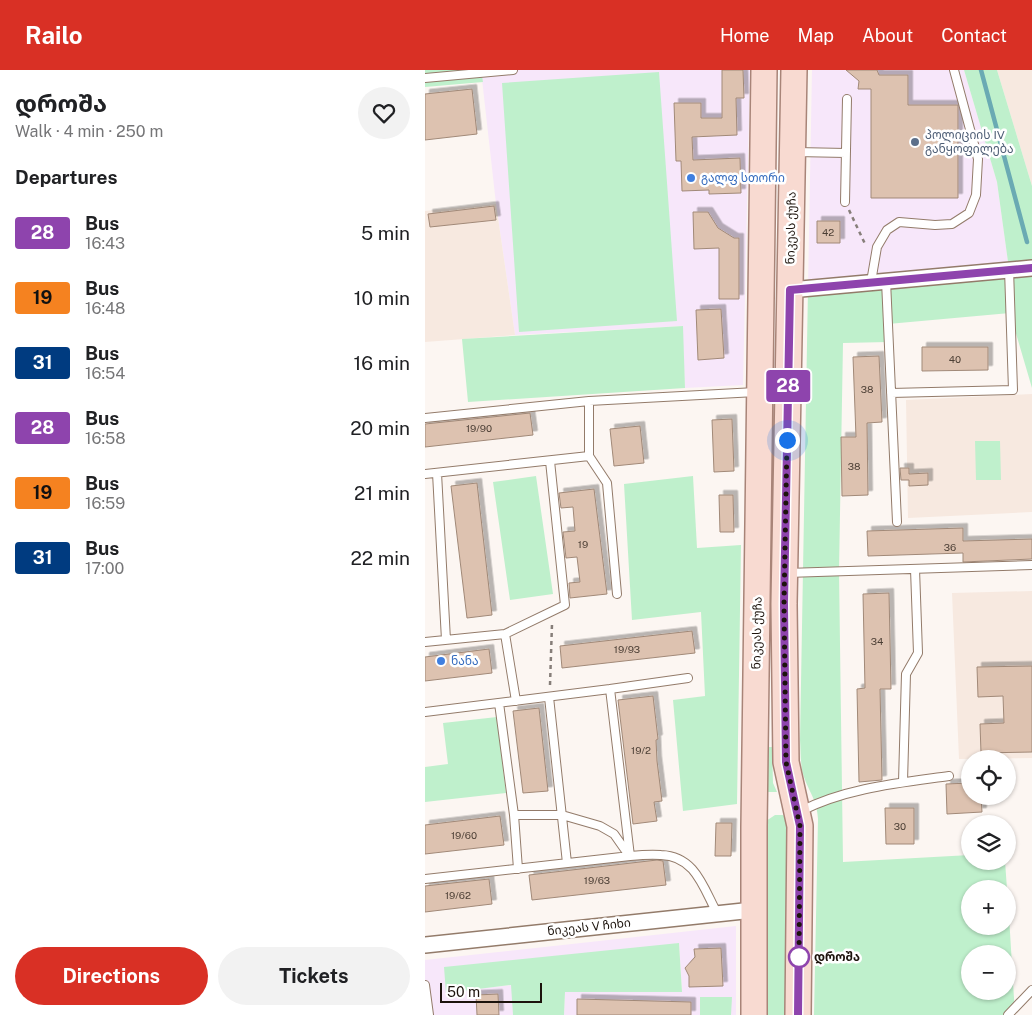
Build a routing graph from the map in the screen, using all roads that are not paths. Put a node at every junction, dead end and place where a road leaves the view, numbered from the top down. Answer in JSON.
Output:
{"nodes":[{"id":1,"x":513,"y":70,"type":"edge"},
{"id":2,"x":954,"y":70,"type":"edge"},
{"id":3,"x":764,"y":71,"type":"edge"},
{"id":4,"x":794,"y":71,"type":"edge"},
{"id":5,"x":425,"y":78,"type":"edge"},
{"id":6,"x":847,"y":100,"type":"dead end"},
{"id":7,"x":793,"y":152,"type":"junction"},
{"id":8,"x":846,"y":153,"type":"junction"},
{"id":9,"x":845,"y":202,"type":"road end"},
{"id":10,"x":1032,"y":268,"type":"edge"},
{"id":11,"x":1009,"y":269,"type":"junction"},
{"id":12,"x":878,"y":281,"type":"junction"},
{"id":13,"x":790,"y":290,"type":"junction"},
{"id":14,"x":760,"y":392,"type":"junction"},
{"id":15,"x":891,"y":393,"type":"junction"},
{"id":16,"x":589,"y":400,"type":"junction"},
{"id":17,"x":425,"y":418,"type":"edge"},
{"id":18,"x":589,"y":456,"type":"junction"},
{"id":19,"x":550,"y":461,"type":"junction"},
{"id":20,"x":437,"y":472,"type":"junction"},
{"id":21,"x":425,"y":474,"type":"edge"},
{"id":22,"x":897,"y":522,"type":"dead end"},
{"id":23,"x":1032,"y":565,"type":"edge"},
{"id":24,"x":915,"y":569,"type":"junction"},
{"id":25,"x":784,"y":573,"type":"junction"},
{"id":26,"x":617,"y":594,"type":"dead end"},
{"id":27,"x":505,"y":634,"type":"junction"},
{"id":28,"x":446,"y":640,"type":"junction"},
{"id":29,"x":425,"y":642,"type":"edge"},
{"id":30,"x":689,"y":678,"type":"dead end"},
{"id":31,"x":611,"y":689,"type":"junction"},
{"id":32,"x":549,"y":697,"type":"junction"},
{"id":33,"x":516,"y":701,"type":"junction"},
{"id":34,"x":499,"y":703,"type":"junction"},
{"id":35,"x":425,"y":712,"type":"edge"},
{"id":36,"x":949,"y":776,"type":"dead end"},
{"id":37,"x":903,"y":782,"type":"junction"},
{"id":38,"x":798,"y":812,"type":"junction"},
{"id":39,"x":755,"y":813,"type":"junction"},
{"id":40,"x":514,"y":815,"type":"junction"},
{"id":41,"x":562,"y":815,"type":"junction"},
{"id":42,"x":630,"y":856,"type":"junction"},
{"id":43,"x":567,"y":863,"type":"junction"},
{"id":44,"x":518,"y":869,"type":"junction"},
{"id":45,"x":425,"y":879,"type":"edge"},
{"id":46,"x":753,"y":910,"type":"junction"},
{"id":47,"x":717,"y":913,"type":"junction"},
{"id":48,"x":425,"y":945,"type":"edge"},
{"id":49,"x":425,"y":985,"type":"edge"},
{"id":50,"x":1032,"y":990,"type":"edge"},
{"id":51,"x":429,"y":1015,"type":"edge"},
{"id":52,"x":754,"y":1015,"type":"edge"},
{"id":53,"x":798,"y":1015,"type":"edge"},
{"id":54,"x":1008,"y":1015,"type":"edge"}],
"edges":[{"from":1,"to":5,"type":"lane"},
{"from":2,"to":12,"type":"lane"},
{"from":3,"to":4,"type":"main road"},
{"from":3,"to":14,"type":"main road","name":"ნიკეას ქუჩა"},
{"from":4,"to":7,"type":"main road","name":"ნიკეას ქუჩა"},
{"from":6,"to":8,"type":"lane"},
{"from":7,"to":8,"type":"lane"},
{"from":7,"to":13,"type":"main road","name":"ნიკეას ქუჩა"},
{"from":8,"to":9,"type":"lane"},
{"from":10,"to":11,"type":"street"},
{"from":11,"to":12,"type":"street"},
{"from":11,"to":15,"type":"lane"},
{"from":12,"to":13,"type":"street"},
{"from":12,"to":15,"type":"lane"},
{"from":13,"to":25,"type":"main road","name":"ნიკეას ქუჩა"},
{"from":14,"to":16,"type":"lane"},
{"from":14,"to":39,"type":"main road","name":"ნიკეას ქუჩა"},
{"from":15,"to":22,"type":"lane"},
{"from":16,"to":17,"type":"lane"},
{"from":16,"to":18,"type":"lane"},
{"from":18,"to":19,"type":"lane"},
{"from":18,"to":26,"type":"lane"},
{"from":19,"to":20,"type":"lane"},
{"from":19,"to":27,"type":"lane"},
{"from":20,"to":21,"type":"lane"},
{"from":20,"to":28,"type":"lane"},
{"from":23,"to":24,"type":"lane"},
{"from":24,"to":25,"type":"lane"},
{"from":24,"to":37,"type":"lane"},
{"from":25,"to":38,"type":"main road","name":"ნიკეას ქუჩა"},
{"from":27,"to":28,"type":"lane"},
{"from":27,"to":33,"type":"lane"},
{"from":28,"to":29,"type":"lane"},
{"from":30,"to":31,"type":"lane"},
{"from":31,"to":32,"type":"lane"},
{"from":31,"to":42,"type":"lane"},
{"from":32,"to":33,"type":"lane"},
{"from":32,"to":41,"type":"lane"},
{"from":33,"to":34,"type":"lane"},
{"from":34,"to":35,"type":"lane"},
{"from":34,"to":40,"type":"lane"},
{"from":36,"to":37,"type":"lane"},
{"from":37,"to":38,"type":"lane"},
{"from":38,"to":39,"type":"main road"},
{"from":38,"to":53,"type":"main road","name":"ნიკეას ქუჩა"},
{"from":39,"to":46,"type":"main road","name":"ნიკეას ქუჩა"},
{"from":40,"to":41,"type":"lane"},
{"from":40,"to":44,"type":"lane"},
{"from":41,"to":42,"type":"lane"},
{"from":41,"to":43,"type":"lane"},
{"from":42,"to":43,"type":"lane"},
{"from":42,"to":47,"type":"lane"},
{"from":43,"to":44,"type":"lane"},
{"from":44,"to":45,"type":"lane"},
{"from":46,"to":47,"type":"street","name":"ნიკეას V ჩიხი"},
{"from":46,"to":52,"type":"main road","name":"ნიკეას ქუჩა"},
{"from":47,"to":48,"type":"street","name":"ნიკეას V ჩიხი"},
{"from":49,"to":51,"type":"lane"},
{"from":50,"to":54,"type":"lane"}]}
